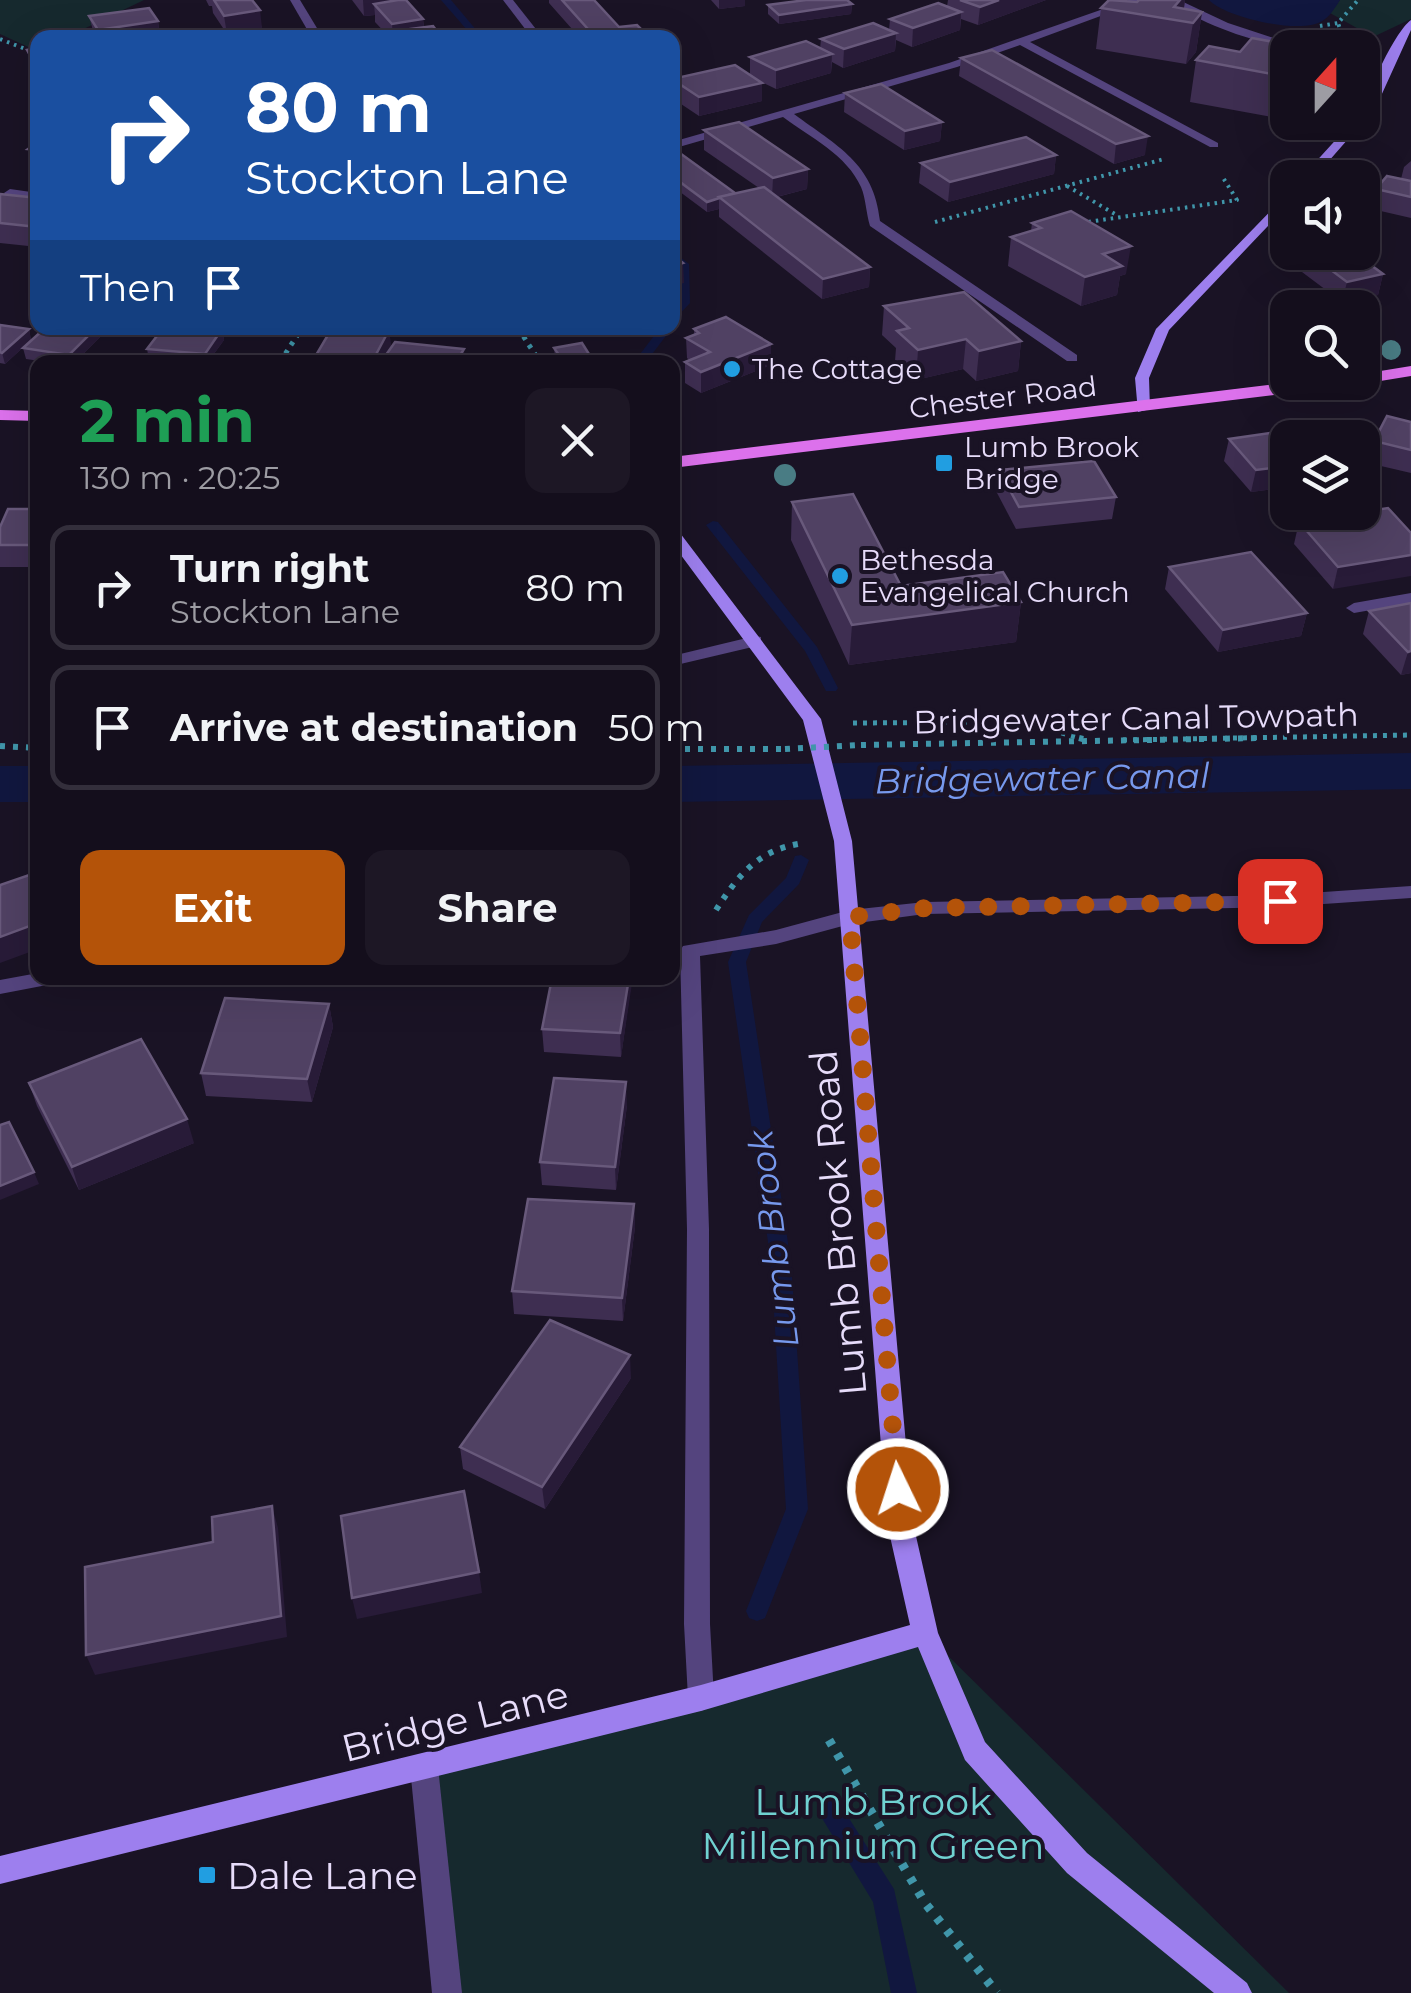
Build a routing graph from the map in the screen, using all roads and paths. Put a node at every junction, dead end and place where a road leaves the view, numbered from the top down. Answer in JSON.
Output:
{"nodes":[{"id":1,"x":294,"y":0,"type":"edge"},
{"id":2,"x":508,"y":0,"type":"edge"},
{"id":3,"x":1139,"y":0,"type":"edge"},
{"id":4,"x":1170,"y":0,"type":"edge"},
{"id":5,"x":1358,"y":0,"type":"edge"},
{"id":6,"x":1411,"y":24,"type":"edge"},
{"id":7,"x":311,"y":30,"type":"edge"},
{"id":8,"x":532,"y":30,"type":"edge"},
{"id":9,"x":1340,"y":30,"type":"edge"},
{"id":10,"x":0,"y":39,"type":"edge"},
{"id":11,"x":1270,"y":39,"type":"edge"},
{"id":12,"x":1022,"y":42,"type":"junction"},
{"id":13,"x":30,"y":51,"type":"edge"},
{"id":14,"x":1380,"y":66,"type":"edge"},
{"id":15,"x":1386,"y":67,"type":"junction"},
{"id":16,"x":1380,"y":90,"type":"edge"},
{"id":17,"x":786,"y":114,"type":"junction"},
{"id":18,"x":1342,"y":140,"type":"edge"},
{"id":19,"x":680,"y":144,"type":"edge"},
{"id":20,"x":1214,"y":145,"type":"joint"},
{"id":21,"x":1196,"y":150,"type":"junction"},
{"id":22,"x":1324,"y":160,"type":"edge"},
{"id":23,"x":1067,"y":186,"type":"junction"},
{"id":24,"x":10,"y":194,"type":"edge"},
{"id":25,"x":30,"y":196,"type":"edge"},
{"id":26,"x":1116,"y":215,"type":"junction"},
{"id":27,"x":1270,"y":216,"type":"edge"},
{"id":28,"x":1080,"y":223,"type":"edge"},
{"id":29,"x":891,"y":234,"type":"junction"},
{"id":30,"x":1072,"y":358,"type":"dead end"},
{"id":31,"x":1411,"y":372,"type":"edge"},
{"id":32,"x":1380,"y":376,"type":"edge"},
{"id":33,"x":1270,"y":392,"type":"edge"},
{"id":34,"x":1143,"y":409,"type":"junction"},
{"id":35,"x":0,"y":414,"type":"edge"},
{"id":36,"x":30,"y":416,"type":"edge"},
{"id":37,"x":680,"y":463,"type":"edge"},
{"id":38,"x":680,"y":543,"type":"edge"},
{"id":39,"x":1411,"y":598,"type":"edge"},
{"id":40,"x":1354,"y":608,"type":"dead end"},
{"id":41,"x":755,"y":641,"type":"junction"},
{"id":42,"x":680,"y":659,"type":"edge"},
{"id":43,"x":872,"y":724,"type":"dead end"},
{"id":44,"x":1411,"y":735,"type":"edge"},
{"id":45,"x":1094,"y":742,"type":"junction"},
{"id":46,"x":0,"y":746,"type":"edge"},
{"id":47,"x":30,"y":748,"type":"edge"},
{"id":48,"x":680,"y":749,"type":"edge"},
{"id":49,"x":842,"y":841,"type":"junction"},
{"id":50,"x":1411,"y":892,"type":"edge"},
{"id":51,"x":850,"y":917,"type":"junction"},
{"id":52,"x":690,"y":951,"type":"junction"},
{"id":53,"x":30,"y":981,"type":"edge"},
{"id":54,"x":0,"y":987,"type":"edge"},
{"id":55,"x":925,"y":1633,"type":"junction"},
{"id":56,"x":701,"y":1698,"type":"junction"},
{"id":57,"x":829,"y":1740,"type":"dead end"},
{"id":58,"x":424,"y":1766,"type":"junction"},
{"id":59,"x":0,"y":1870,"type":"edge"},
{"id":60,"x":447,"y":1993,"type":"edge"},
{"id":61,"x":997,"y":1993,"type":"edge"},
{"id":62,"x":1237,"y":1993,"type":"edge"}],
"edges":[{"from":1,"to":7,"type":"street"},
{"from":2,"to":8,"type":"street"},
{"from":3,"to":12,"type":"street"},
{"from":4,"to":11,"type":"street"},
{"from":5,"to":9,"type":"path"},
{"from":6,"to":15,"type":"street"},
{"from":10,"to":13,"type":"path"},
{"from":12,"to":17,"type":"street"},
{"from":12,"to":20,"type":"street"},
{"from":14,"to":15,"type":"street"},
{"from":15,"to":16,"type":"street"},
{"from":17,"to":19,"type":"street"},
{"from":17,"to":29,"type":"street"},
{"from":18,"to":22,"type":"street"},
{"from":20,"to":21,"type":"path"},
{"from":21,"to":23,"type":"path"},
{"from":21,"to":26,"type":"path"},
{"from":23,"to":26,"type":"path"},
{"from":23,"to":29,"type":"path"},
{"from":24,"to":25,"type":"street"},
{"from":26,"to":28,"type":"path"},
{"from":27,"to":34,"type":"street"},
{"from":29,"to":30,"type":"street"},
{"from":31,"to":32,"type":"main road"},
{"from":33,"to":34,"type":"main road","name":"Chester Road"},
{"from":34,"to":37,"type":"main road","name":"Chester Road"},
{"from":35,"to":36,"type":"main road"},
{"from":38,"to":41,"type":"street","name":"Lumb Brook Road"},
{"from":39,"to":40,"type":"street"},
{"from":41,"to":42,"type":"street"},
{"from":41,"to":49,"type":"street","name":"Lumb Brook Road"},
{"from":43,"to":45,"type":"path"},
{"from":44,"to":45,"type":"path","name":"Bridgewater Canal Towpath"},
{"from":45,"to":48,"type":"path","name":"Bridgewater Canal Towpath","bridge":true},
{"from":46,"to":47,"type":"path"},
{"from":49,"to":51,"type":"street","name":"Lumb Brook Road"},
{"from":49,"to":52,"type":"path"},
{"from":50,"to":51,"type":"street"},
{"from":51,"to":52,"type":"street"},
{"from":51,"to":55,"type":"street","name":"Lumb Brook Road"},
{"from":52,"to":56,"type":"street"},
{"from":53,"to":54,"type":"street"},
{"from":55,"to":56,"type":"street","name":"Bridge Lane"},
{"from":55,"to":62,"type":"street","name":"Lumb Brook Road"},
{"from":56,"to":58,"type":"street","name":"Bridge Lane"},
{"from":57,"to":61,"type":"path"},
{"from":58,"to":59,"type":"street","name":"Bridge Lane"},
{"from":58,"to":60,"type":"street"}]}
